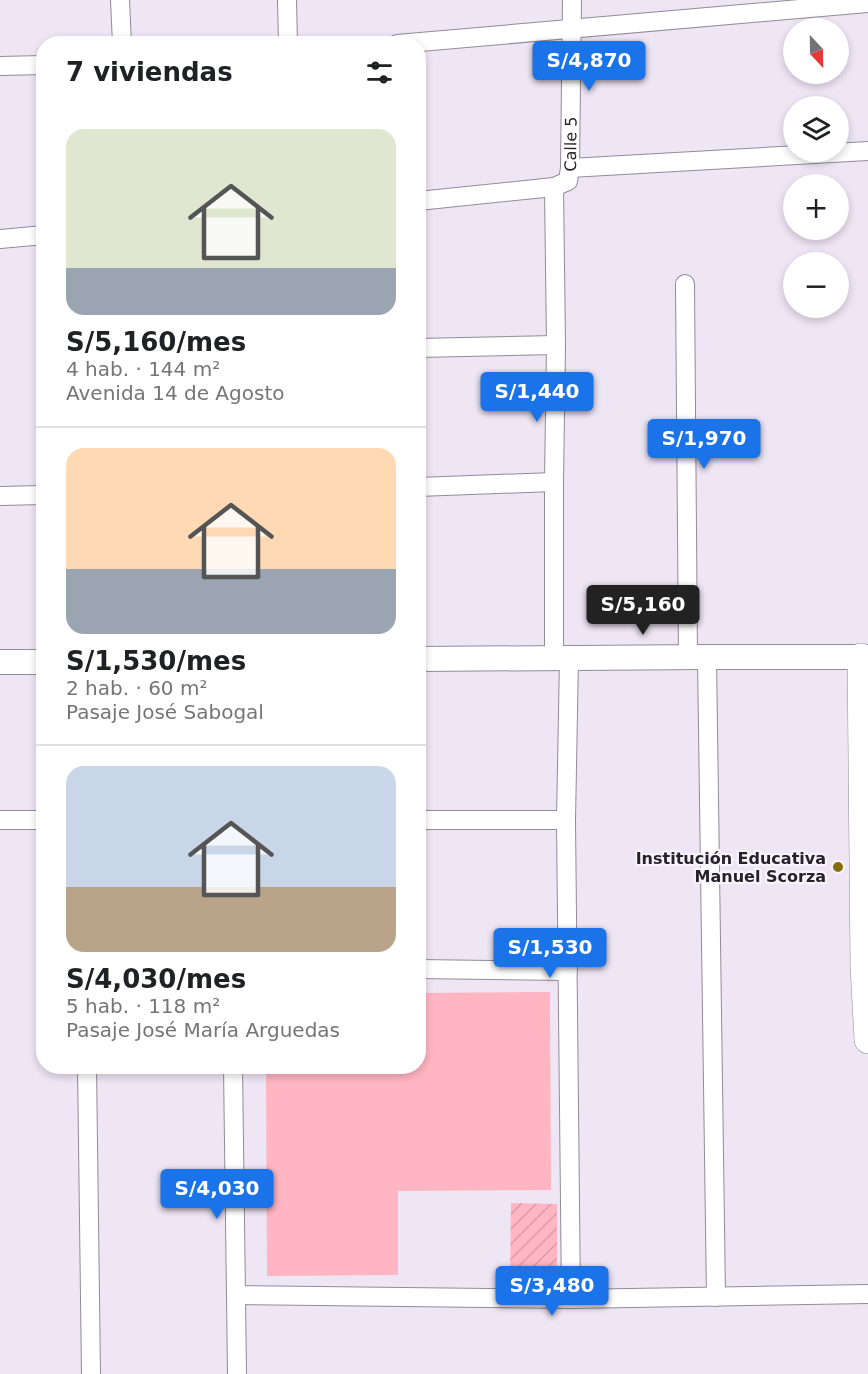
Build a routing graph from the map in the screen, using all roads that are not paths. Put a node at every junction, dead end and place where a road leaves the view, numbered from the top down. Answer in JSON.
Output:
{"nodes":[{"id":1,"x":120,"y":0,"type":"edge"},
{"id":2,"x":287,"y":0,"type":"edge"},
{"id":3,"x":572,"y":0,"type":"edge"},
{"id":4,"x":868,"y":3,"type":"edge"},
{"id":5,"x":572,"y":28,"type":"junction"},
{"id":6,"x":122,"y":36,"type":"edge"},
{"id":7,"x":288,"y":36,"type":"edge"},
{"id":8,"x":426,"y":41,"type":"edge"},
{"id":9,"x":36,"y":65,"type":"edge"},
{"id":10,"x":0,"y":66,"type":"edge"},
{"id":11,"x":868,"y":151,"type":"edge"},
{"id":12,"x":564,"y":178,"type":"junction"},
{"id":13,"x":426,"y":200,"type":"edge"},
{"id":14,"x":36,"y":236,"type":"edge"},
{"id":15,"x":0,"y":239,"type":"edge"},
{"id":16,"x":685,"y":284,"type":"dead end"},
{"id":17,"x":556,"y":345,"type":"junction"},
{"id":18,"x":426,"y":348,"type":"edge"},
{"id":19,"x":554,"y":482,"type":"junction"},
{"id":20,"x":426,"y":487,"type":"edge"},
{"id":21,"x":36,"y":495,"type":"edge"},
{"id":22,"x":0,"y":496,"type":"edge"},
{"id":23,"x":697,"y":657,"type":"junction"},
{"id":24,"x":864,"y":657,"type":"edge"},
{"id":25,"x":562,"y":658,"type":"junction"},
{"id":26,"x":426,"y":659,"type":"edge"},
{"id":27,"x":0,"y":662,"type":"edge"},
{"id":28,"x":36,"y":662,"type":"edge"},
{"id":29,"x":0,"y":820,"type":"edge"},
{"id":30,"x":36,"y":820,"type":"edge"},
{"id":31,"x":426,"y":820,"type":"edge"},
{"id":32,"x":566,"y":820,"type":"junction"},
{"id":33,"x":866,"y":966,"type":"edge"},
{"id":34,"x":426,"y":969,"type":"edge"},
{"id":35,"x":568,"y":971,"type":"junction"},
{"id":36,"x":868,"y":1040,"type":"edge"},
{"id":37,"x":87,"y":1074,"type":"edge"},
{"id":38,"x":233,"y":1074,"type":"edge"},
{"id":39,"x":868,"y":1294,"type":"edge"},
{"id":40,"x":236,"y":1295,"type":"junction"},
{"id":41,"x":716,"y":1297,"type":"junction"},
{"id":42,"x":571,"y":1299,"type":"junction"},
{"id":43,"x":91,"y":1374,"type":"edge"},
{"id":44,"x":237,"y":1374,"type":"edge"}],
"edges":[{"from":1,"to":6,"type":"street"},
{"from":2,"to":7,"type":"street"},
{"from":3,"to":5,"type":"street","name":"Calle 5"},
{"from":4,"to":5,"type":"street"},
{"from":5,"to":8,"type":"street"},
{"from":5,"to":12,"type":"street","name":"Calle 5"},
{"from":9,"to":10,"type":"street"},
{"from":11,"to":12,"type":"street"},
{"from":12,"to":13,"type":"street"},
{"from":12,"to":17,"type":"street","name":"Calle 5"},
{"from":14,"to":15,"type":"street"},
{"from":16,"to":23,"type":"street"},
{"from":17,"to":18,"type":"street"},
{"from":17,"to":19,"type":"street","name":"Calle 5"},
{"from":19,"to":20,"type":"street"},
{"from":19,"to":25,"type":"street","name":"Calle 5"},
{"from":21,"to":22,"type":"street"},
{"from":23,"to":24,"type":"street"},
{"from":23,"to":25,"type":"street"},
{"from":23,"to":41,"type":"street"},
{"from":24,"to":33,"type":"main road"},
{"from":25,"to":26,"type":"street"},
{"from":25,"to":32,"type":"street","name":"Calle 5"},
{"from":27,"to":28,"type":"street"},
{"from":29,"to":30,"type":"street"},
{"from":31,"to":32,"type":"street"},
{"from":32,"to":35,"type":"street","name":"Calle 5"},
{"from":33,"to":36,"type":"main road"},
{"from":34,"to":35,"type":"street"},
{"from":35,"to":42,"type":"street","name":"Calle 5"},
{"from":37,"to":43,"type":"street"},
{"from":38,"to":40,"type":"street"},
{"from":39,"to":41,"type":"street"},
{"from":40,"to":42,"type":"street"},
{"from":40,"to":44,"type":"street"},
{"from":41,"to":42,"type":"street"}]}
